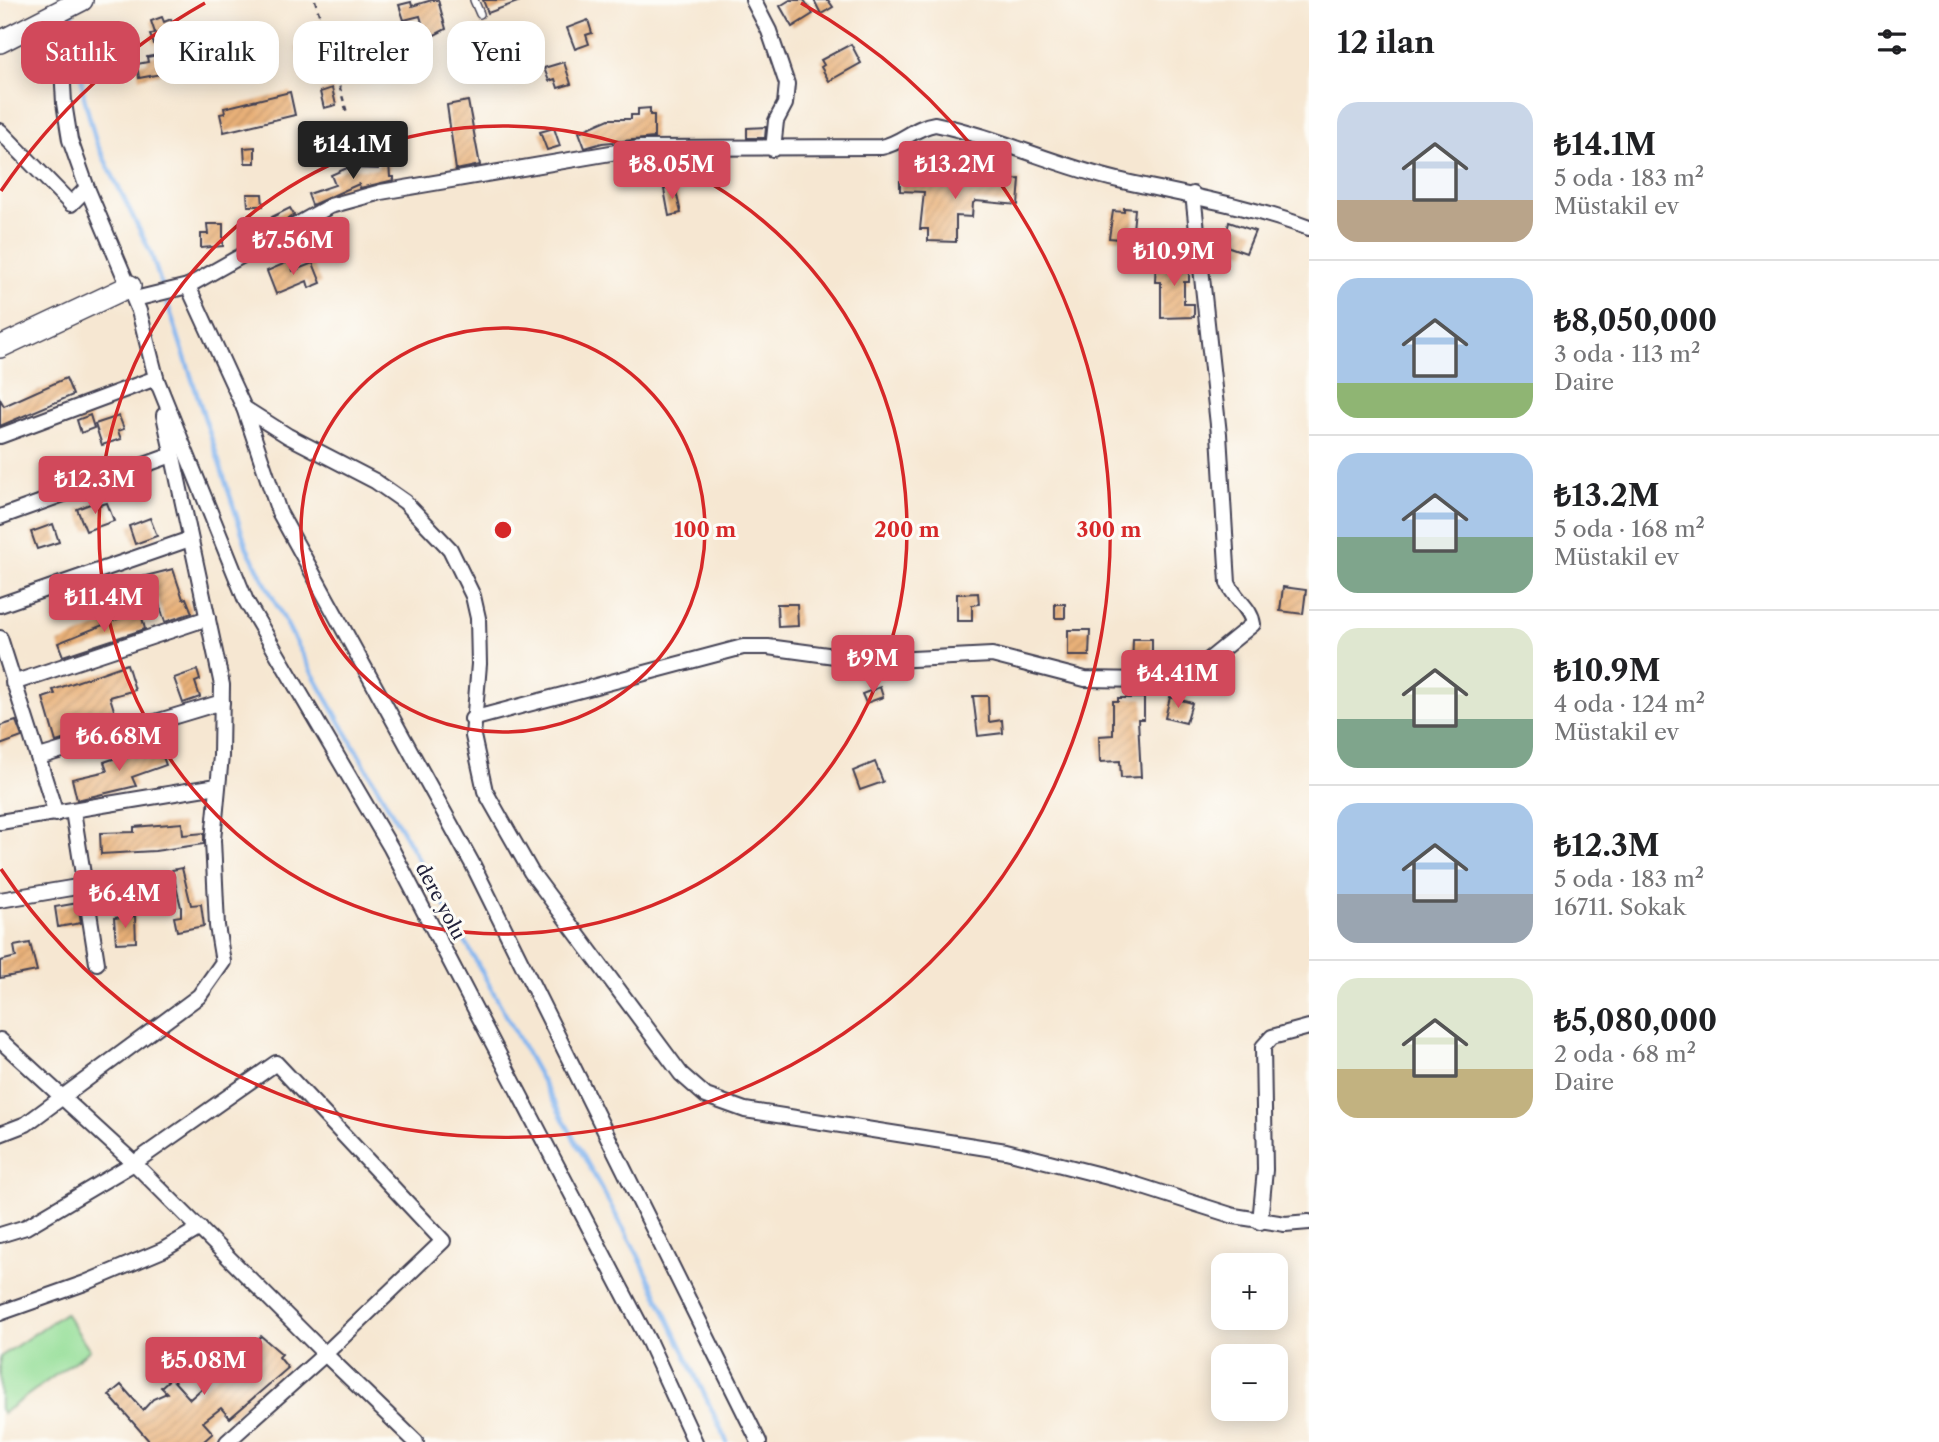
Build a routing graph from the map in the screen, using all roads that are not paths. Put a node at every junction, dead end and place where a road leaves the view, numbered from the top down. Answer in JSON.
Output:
{"nodes":[{"id":1,"x":474,"y":0,"type":"edge"},
{"id":2,"x":753,"y":0,"type":"edge"},
{"id":3,"x":69,"y":7,"type":"edge"},
{"id":4,"x":480,"y":14,"type":"dead end"},
{"id":5,"x":0,"y":42,"type":"edge"},
{"id":6,"x":0,"y":131,"type":"edge"},
{"id":7,"x":774,"y":149,"type":"junction"},
{"id":8,"x":87,"y":188,"type":"junction"},
{"id":9,"x":1193,"y":194,"type":"junction"},
{"id":10,"x":1309,"y":228,"type":"edge"},
{"id":11,"x":183,"y":286,"type":"junction"},
{"id":12,"x":132,"y":292,"type":"junction"},
{"id":13,"x":0,"y":347,"type":"edge"},
{"id":14,"x":156,"y":378,"type":"junction"},
{"id":15,"x":244,"y":408,"type":"junction"},
{"id":16,"x":0,"y":436,"type":"edge"},
{"id":17,"x":172,"y":455,"type":"junction"},
{"id":18,"x":0,"y":517,"type":"edge"},
{"id":19,"x":190,"y":539,"type":"junction"},
{"id":20,"x":0,"y":605,"type":"edge"},
{"id":21,"x":208,"y":618,"type":"junction"},
{"id":22,"x":0,"y":638,"type":"edge"},
{"id":23,"x":13,"y":683,"type":"junction"},
{"id":24,"x":222,"y":702,"type":"junction"},
{"id":25,"x":472,"y":719,"type":"junction"},
{"id":26,"x":39,"y":757,"type":"junction"},
{"id":27,"x":217,"y":786,"type":"junction"},
{"id":28,"x":73,"y":811,"type":"junction"},
{"id":29,"x":56,"y":814,"type":"junction"},
{"id":30,"x":0,"y":822,"type":"edge"},
{"id":31,"x":83,"y":886,"type":"junction"},
{"id":32,"x":0,"y":900,"type":"edge"},
{"id":33,"x":97,"y":963,"type":"dead end"},
{"id":34,"x":1309,"y":1027,"type":"edge"},
{"id":35,"x":0,"y":1040,"type":"edge"},
{"id":36,"x":62,"y":1096,"type":"junction"},
{"id":37,"x":0,"y":1134,"type":"edge"},
{"id":38,"x":134,"y":1163,"type":"junction"},
{"id":39,"x":1260,"y":1222,"type":"junction"},
{"id":40,"x":1309,"y":1222,"type":"edge"},
{"id":41,"x":200,"y":1228,"type":"junction"},
{"id":42,"x":0,"y":1235,"type":"edge"},
{"id":43,"x":0,"y":1313,"type":"edge"},
{"id":44,"x":325,"y":1354,"type":"junction"},
{"id":45,"x":227,"y":1442,"type":"edge"},
{"id":46,"x":416,"y":1442,"type":"edge"},
{"id":47,"x":695,"y":1442,"type":"edge"},
{"id":48,"x":759,"y":1442,"type":"edge"}],
"edges":[{"from":1,"to":4,"type":"lane"},
{"from":2,"to":7,"type":"street"},
{"from":3,"to":5,"type":"street"},
{"from":3,"to":8,"type":"street"},
{"from":6,"to":8,"type":"street"},
{"from":7,"to":9,"type":"street"},
{"from":7,"to":11,"type":"street"},
{"from":8,"to":12,"type":"street"},
{"from":9,"to":10,"type":"street"},
{"from":9,"to":25,"type":"street"},
{"from":11,"to":12,"type":"street"},
{"from":11,"to":15,"type":"street"},
{"from":12,"to":13,"type":"street"},
{"from":12,"to":14,"type":"street"},
{"from":14,"to":16,"type":"street"},
{"from":14,"to":17,"type":"street"},
{"from":14,"to":47,"type":"street","name":"dere yolu"},
{"from":15,"to":25,"type":"street"},
{"from":15,"to":48,"type":"street"},
{"from":17,"to":18,"type":"street"},
{"from":17,"to":19,"type":"street"},
{"from":19,"to":20,"type":"street"},
{"from":19,"to":21,"type":"street"},
{"from":21,"to":23,"type":"street"},
{"from":21,"to":24,"type":"street"},
{"from":22,"to":23,"type":"street"},
{"from":23,"to":26,"type":"street"},
{"from":24,"to":26,"type":"street"},
{"from":24,"to":27,"type":"street"},
{"from":25,"to":39,"type":"street"},
{"from":26,"to":29,"type":"street"},
{"from":27,"to":28,"type":"street"},
{"from":27,"to":36,"type":"street"},
{"from":28,"to":29,"type":"street"},
{"from":28,"to":31,"type":"street"},
{"from":29,"to":30,"type":"street"},
{"from":31,"to":32,"type":"street"},
{"from":31,"to":33,"type":"street"},
{"from":34,"to":39,"type":"street"},
{"from":35,"to":36,"type":"street"},
{"from":36,"to":37,"type":"street"},
{"from":36,"to":38,"type":"street"},
{"from":38,"to":41,"type":"street"},
{"from":38,"to":42,"type":"street"},
{"from":38,"to":44,"type":"street"},
{"from":39,"to":40,"type":"street"},
{"from":41,"to":43,"type":"street"},
{"from":41,"to":44,"type":"street"},
{"from":44,"to":45,"type":"street"},
{"from":44,"to":46,"type":"street"}]}
